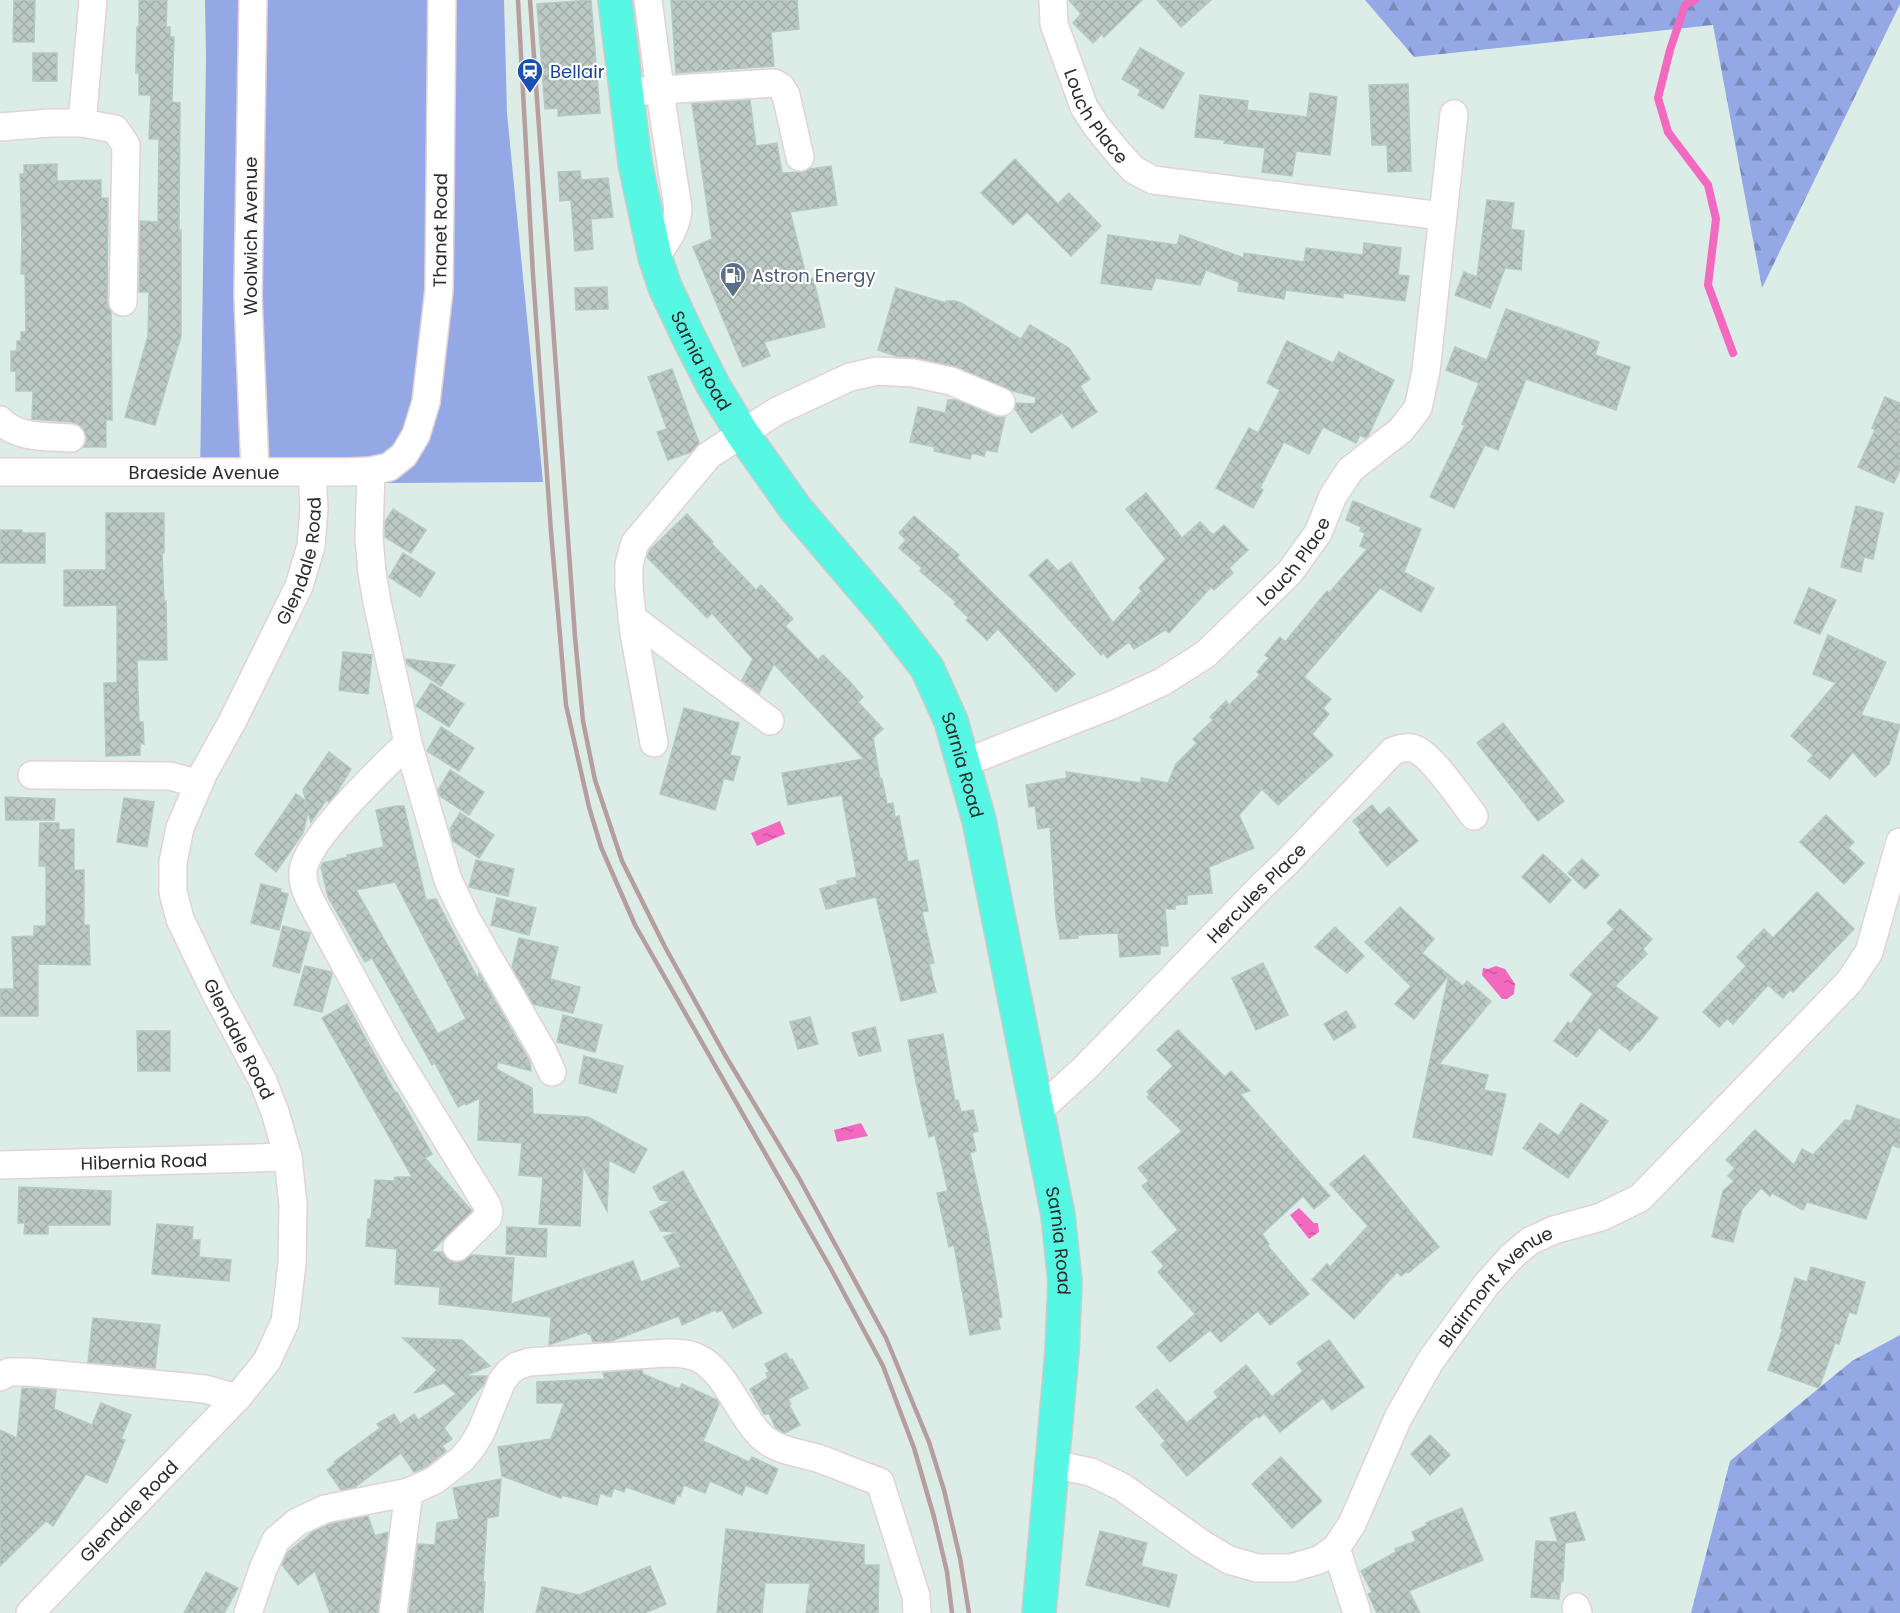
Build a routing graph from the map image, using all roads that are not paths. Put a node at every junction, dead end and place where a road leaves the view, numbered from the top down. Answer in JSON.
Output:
{"nodes":[{"id":1,"x":93,"y":0,"type":"edge"},
{"id":2,"x":253,"y":0,"type":"edge"},
{"id":3,"x":442,"y":0,"type":"edge"},
{"id":4,"x":615,"y":0,"type":"edge"},
{"id":5,"x":648,"y":0,"type":"edge"},
{"id":6,"x":1053,"y":0,"type":"edge"},
{"id":7,"x":660,"y":89,"type":"junction"},
{"id":8,"x":626,"y":93,"type":"junction"},
{"id":9,"x":1454,"y":114,"type":"dead end"},
{"id":10,"x":82,"y":123,"type":"junction"},
{"id":11,"x":0,"y":127,"type":"edge"},
{"id":12,"x":800,"y":157,"type":"dead end"},
{"id":13,"x":1442,"y":216,"type":"junction"},
{"id":14,"x":655,"y":257,"type":"junction"},
{"id":15,"x":123,"y":302,"type":"dead end"},
{"id":16,"x":1001,"y":402,"type":"dead end"},
{"id":17,"x":0,"y":420,"type":"edge"},
{"id":18,"x":742,"y":434,"type":"junction"},
{"id":19,"x":71,"y":438,"type":"dead end"},
{"id":20,"x":404,"y":455,"type":"joint"},
{"id":21,"x":255,"y":471,"type":"junction"},
{"id":22,"x":371,"y":471,"type":"junction"},
{"id":23,"x":0,"y":472,"type":"edge"},
{"id":24,"x":312,"y":473,"type":"junction"},
{"id":25,"x":632,"y":618,"type":"junction"},
{"id":26,"x":770,"y":720,"type":"dead end"},
{"id":27,"x":408,"y":742,"type":"junction"},
{"id":28,"x":654,"y":743,"type":"dead end"},
{"id":29,"x":964,"y":763,"type":"junction"},
{"id":30,"x":32,"y":775,"type":"dead end"},
{"id":31,"x":199,"y":784,"type":"junction"},
{"id":32,"x":1474,"y":816,"type":"dead end"},
{"id":33,"x":1900,"y":842,"type":"edge"},
{"id":34,"x":552,"y":1072,"type":"dead end"},
{"id":35,"x":1037,"y":1112,"type":"junction"},
{"id":36,"x":288,"y":1157,"type":"junction"},
{"id":37,"x":0,"y":1165,"type":"edge"},
{"id":38,"x":457,"y":1247,"type":"dead end"},
{"id":39,"x":0,"y":1377,"type":"edge"},
{"id":40,"x":237,"y":1398,"type":"junction"},
{"id":41,"x":1052,"y":1464,"type":"junction"},
{"id":42,"x":409,"y":1492,"type":"junction"},
{"id":43,"x":1336,"y":1548,"type":"junction"},
{"id":44,"x":30,"y":1613,"type":"edge"},
{"id":45,"x":248,"y":1613,"type":"edge"},
{"id":46,"x":393,"y":1613,"type":"edge"},
{"id":47,"x":917,"y":1613,"type":"edge"},
{"id":48,"x":1038,"y":1613,"type":"edge"},
{"id":49,"x":1357,"y":1613,"type":"edge"}],
"edges":[{"from":1,"to":10,"type":"street"},
{"from":2,"to":21,"type":"street","name":"Woolwich Avenue"},
{"from":3,"to":20,"type":"street","name":"Thanet Road"},
{"from":4,"to":8,"type":"main road","name":"Sarnia Road"},
{"from":5,"to":7,"type":"street"},
{"from":6,"to":13,"type":"street","name":"Louch Place"},
{"from":7,"to":8,"type":"street"},
{"from":7,"to":12,"type":"street"},
{"from":7,"to":14,"type":"street"},
{"from":8,"to":14,"type":"main road","name":"Sarnia Road"},
{"from":9,"to":13,"type":"street","name":"Louch Place"},
{"from":10,"to":11,"type":"street"},
{"from":10,"to":15,"type":"street"},
{"from":13,"to":29,"type":"street","name":"Louch Place"},
{"from":14,"to":18,"type":"main road","name":"Sarnia Road"},
{"from":16,"to":18,"type":"street"},
{"from":17,"to":19,"type":"street"},
{"from":18,"to":25,"type":"street"},
{"from":18,"to":29,"type":"main road","name":"Sarnia Road"},
{"from":20,"to":22,"type":"street","name":"Braeside Avenue"},
{"from":21,"to":23,"type":"street","name":"Braeside Avenue"},
{"from":21,"to":24,"type":"street","name":"Braeside Avenue"},
{"from":22,"to":24,"type":"street","name":"Braeside Avenue"},
{"from":22,"to":27,"type":"street"},
{"from":24,"to":31,"type":"street","name":"Glendale Road"},
{"from":25,"to":26,"type":"street"},
{"from":25,"to":28,"type":"street"},
{"from":27,"to":34,"type":"street"},
{"from":27,"to":38,"type":"street"},
{"from":29,"to":35,"type":"main road","name":"Sarnia Road"},
{"from":30,"to":31,"type":"street"},
{"from":31,"to":36,"type":"street","name":"Glendale Road"},
{"from":32,"to":35,"type":"street","name":"Hercules Place"},
{"from":33,"to":43,"type":"street","name":"Blairmont Avenue"},
{"from":35,"to":41,"type":"main road","name":"Sarnia Road"},
{"from":36,"to":37,"type":"street","name":"Hibernia Road"},
{"from":36,"to":40,"type":"street","name":"Glendale Road"},
{"from":39,"to":40,"type":"street"},
{"from":40,"to":44,"type":"street","name":"Glendale Road"},
{"from":41,"to":43,"type":"street","name":"Blairmont Avenue"},
{"from":41,"to":48,"type":"main road","name":"Sarnia Road"},
{"from":42,"to":45,"type":"street"},
{"from":42,"to":46,"type":"street"},
{"from":42,"to":47,"type":"street"},
{"from":43,"to":49,"type":"street"}]}
